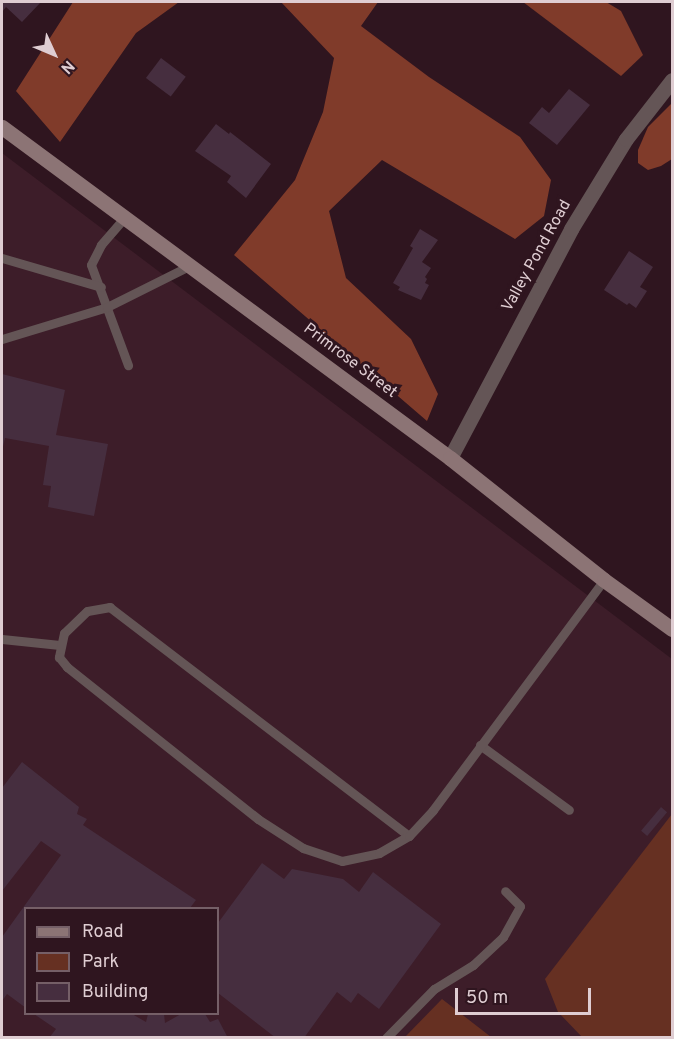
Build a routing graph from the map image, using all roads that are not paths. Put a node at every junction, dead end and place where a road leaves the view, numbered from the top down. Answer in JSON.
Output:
{"nodes":[{"id":1,"x":672,"y":80,"type":"edge"},
{"id":2,"x":2,"y":127,"type":"edge"},
{"id":3,"x":125,"y":217,"type":"junction"},
{"id":4,"x":2,"y":258,"type":"edge"},
{"id":5,"x":191,"y":265,"type":"junction"},
{"id":6,"x":101,"y":287,"type":"junction"},
{"id":7,"x":107,"y":307,"type":"junction"},
{"id":8,"x":2,"y":339,"type":"edge"},
{"id":9,"x":128,"y":365,"type":"dead end"},
{"id":10,"x":450,"y":458,"type":"junction"},
{"id":11,"x":604,"y":580,"type":"junction"},
{"id":12,"x":672,"y":629,"type":"edge"},
{"id":13,"x":2,"y":639,"type":"edge"},
{"id":14,"x":60,"y":645,"type":"junction"},
{"id":15,"x":480,"y":746,"type":"junction"},
{"id":16,"x":569,"y":810,"type":"dead end"},
{"id":17,"x":409,"y":836,"type":"junction"},
{"id":18,"x":505,"y":891,"type":"dead end"},
{"id":19,"x":386,"y":1038,"type":"edge"}],
"edges":[{"from":1,"to":10,"type":"street","name":"Valley Pond Road"},
{"from":2,"to":3,"type":"main road","name":"Primrose Street"},
{"from":3,"to":5,"type":"main road","name":"Primrose Street"},
{"from":3,"to":6,"type":"lane"},
{"from":4,"to":6,"type":"lane"},
{"from":5,"to":7,"type":"lane"},
{"from":5,"to":10,"type":"main road","name":"Primrose Street"},
{"from":6,"to":7,"type":"lane"},
{"from":7,"to":8,"type":"lane"},
{"from":7,"to":9,"type":"lane"},
{"from":10,"to":11,"type":"main road","name":"Primrose Street"},
{"from":11,"to":12,"type":"main road","name":"Primrose Street"},
{"from":11,"to":15,"type":"lane"},
{"from":13,"to":14,"type":"lane"},
{"from":14,"to":17,"type":"lane"},
{"from":14,"to":17,"type":"lane"},
{"from":15,"to":16,"type":"lane"},
{"from":15,"to":17,"type":"lane"},
{"from":18,"to":19,"type":"lane"}]}
